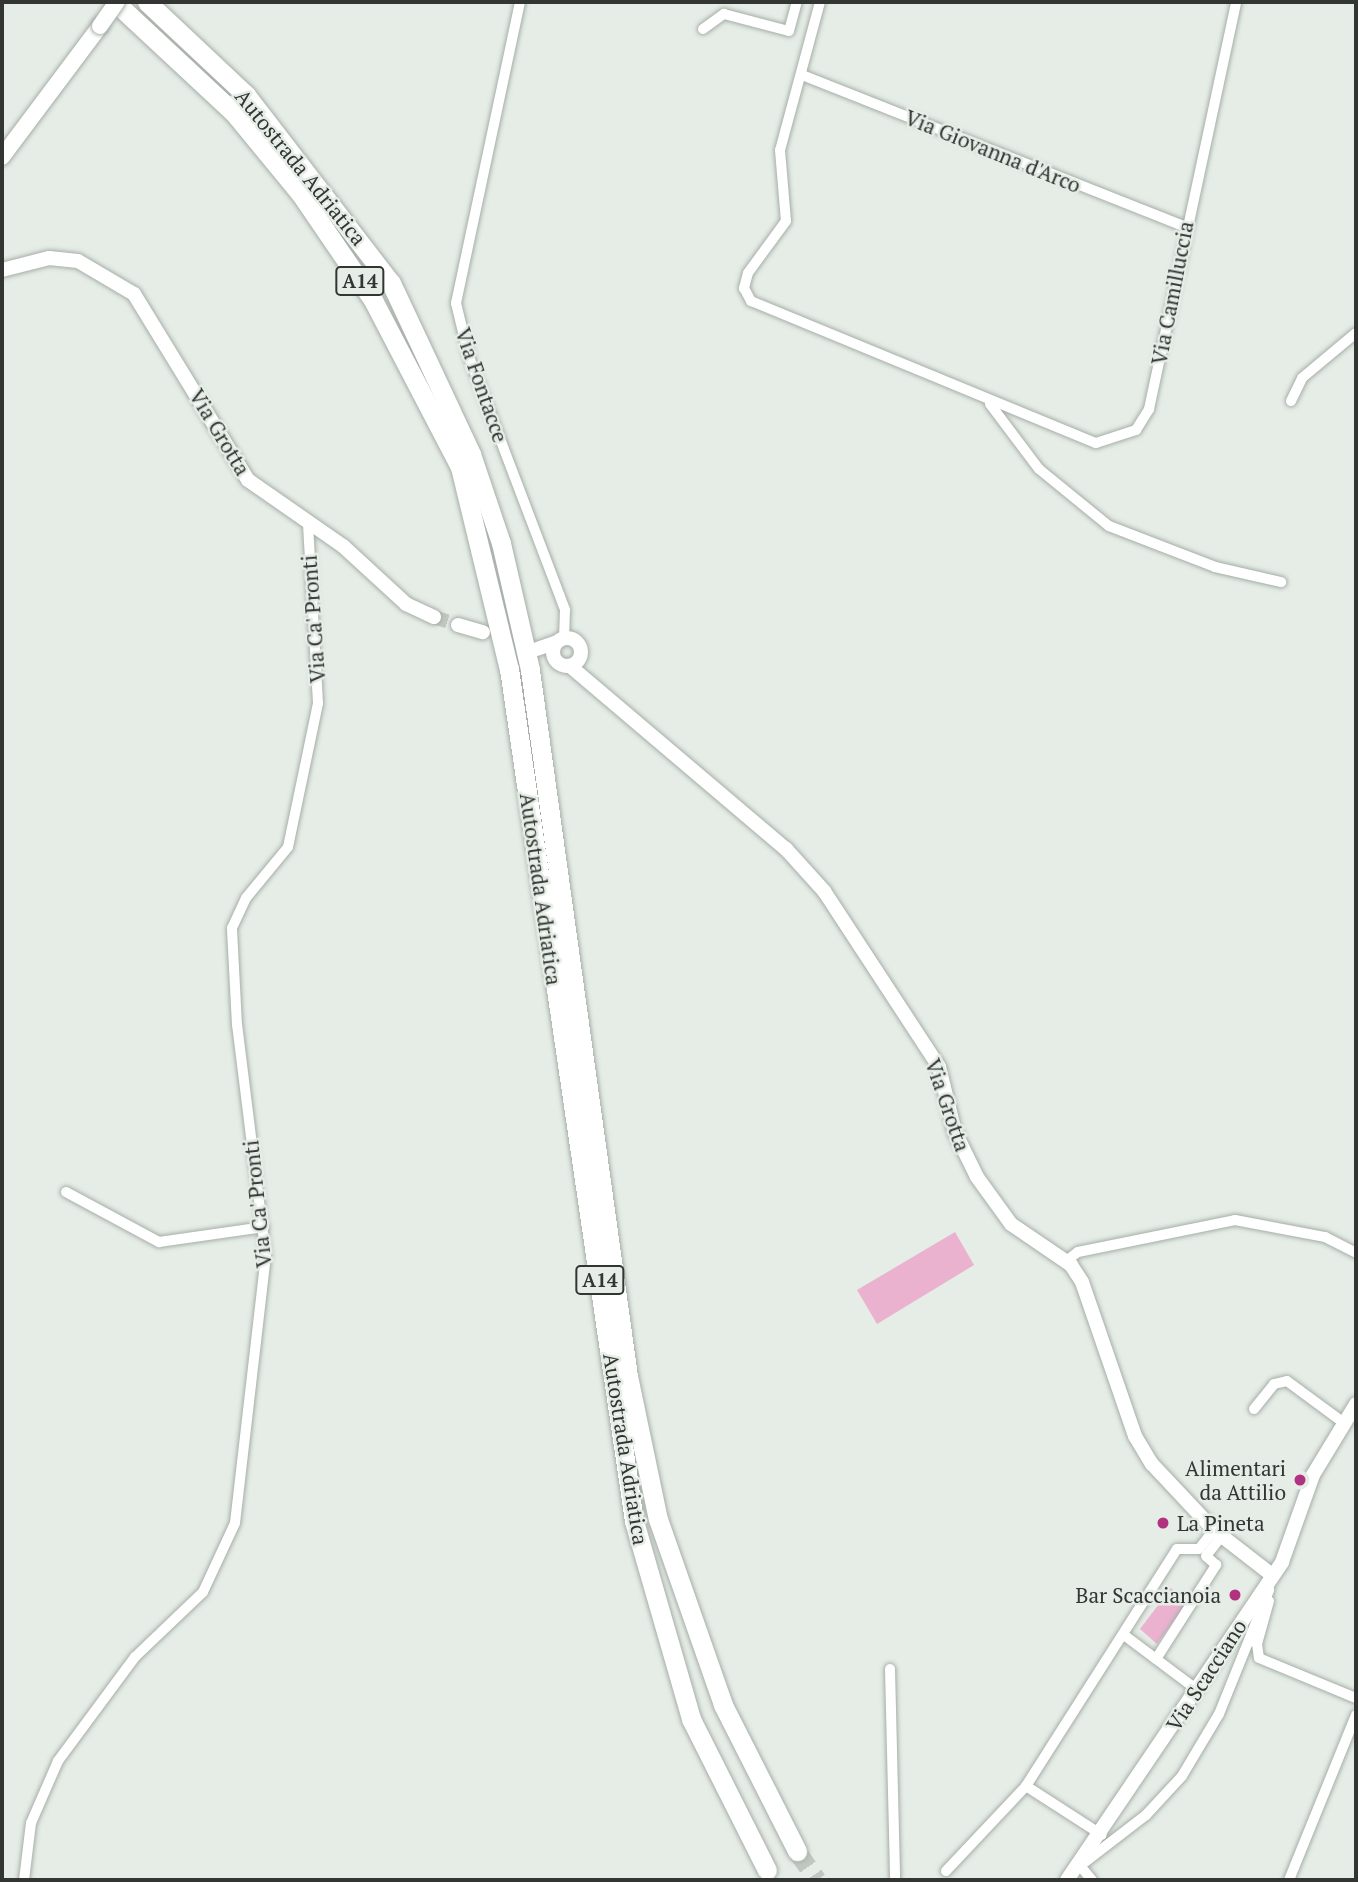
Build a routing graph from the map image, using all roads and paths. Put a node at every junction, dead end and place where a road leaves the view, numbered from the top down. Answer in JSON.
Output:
{"nodes":[{"id":1,"x":116,"y":2,"type":"edge"},
{"id":2,"x":147,"y":2,"type":"edge"},
{"id":3,"x":520,"y":2,"type":"edge"},
{"id":4,"x":797,"y":2,"type":"edge"},
{"id":5,"x":820,"y":2,"type":"edge"},
{"id":6,"x":1236,"y":2,"type":"edge"},
{"id":7,"x":703,"y":29,"type":"dead end"},
{"id":8,"x":802,"y":75,"type":"junction"},
{"id":9,"x":2,"y":157,"type":"edge"},
{"id":10,"x":1185,"y":228,"type":"junction"},
{"id":11,"x":2,"y":262,"type":"edge"},
{"id":12,"x":19,"y":268,"type":"junction"},
{"id":13,"x":2,"y":270,"type":"edge"},
{"id":14,"x":1356,"y":333,"type":"edge"},
{"id":15,"x":1291,"y":401,"type":"dead end"},
{"id":16,"x":990,"y":404,"type":"junction"},
{"id":17,"x":308,"y":523,"type":"junction"},
{"id":18,"x":1281,"y":582,"type":"dead end"},
{"id":19,"x":434,"y":617,"type":"tunnel mouth"},
{"id":20,"x":458,"y":625,"type":"tunnel mouth"},
{"id":21,"x":483,"y":632,"type":"dead end"},
{"id":22,"x":561,"y":640,"type":"junction"},
{"id":23,"x":570,"y":666,"type":"junction"},
{"id":24,"x":66,"y":1192,"type":"dead end"},
{"id":25,"x":264,"y":1227,"type":"junction"},
{"id":26,"x":1356,"y":1253,"type":"edge"},
{"id":27,"x":1065,"y":1262,"type":"junction"},
{"id":28,"x":1356,"y":1404,"type":"edge"},
{"id":29,"x":1254,"y":1409,"type":"dead end"},
{"id":30,"x":1344,"y":1423,"type":"junction"},
{"id":31,"x":1218,"y":1534,"type":"junction"},
{"id":32,"x":1272,"y":1580,"type":"junction"},
{"id":33,"x":1124,"y":1635,"type":"junction"},
{"id":34,"x":1156,"y":1659,"type":"junction"},
{"id":35,"x":890,"y":1669,"type":"dead end"},
{"id":36,"x":1196,"y":1689,"type":"junction"},
{"id":37,"x":1356,"y":1698,"type":"edge"},
{"id":38,"x":1356,"y":1714,"type":"edge"},
{"id":39,"x":1026,"y":1786,"type":"junction"},
{"id":40,"x":1102,"y":1835,"type":"junction"},
{"id":41,"x":797,"y":1851,"type":"tunnel mouth"},
{"id":42,"x":1083,"y":1864,"type":"junction"},
{"id":43,"x":767,"y":1870,"type":"dead end"},
{"id":44,"x":946,"y":1871,"type":"dead end"},
{"id":45,"x":24,"y":1880,"type":"edge"},
{"id":46,"x":895,"y":1880,"type":"edge"},
{"id":47,"x":1068,"y":1880,"type":"edge"},
{"id":48,"x":1092,"y":1880,"type":"edge"},
{"id":49,"x":1289,"y":1880,"type":"edge"}],
"edges":[{"from":1,"to":9,"type":"main road","bridge":true},
{"from":1,"to":43,"type":"highway","name":"Autostrada Adriatica","number":"A14"},
{"from":2,"to":41,"type":"highway","name":"Autostrada Adriatica","number":"A14"},
{"from":3,"to":22,"type":"street","name":"Via Fontacce"},
{"from":4,"to":7,"type":"street"},
{"from":5,"to":8,"type":"street","name":"Via Camilluccia"},
{"from":6,"to":10,"type":"street","name":"Via Camilluccia"},
{"from":8,"to":10,"type":"street","name":"Via Giovanna d'Arco"},
{"from":8,"to":16,"type":"street","name":"Via Camilluccia"},
{"from":10,"to":16,"type":"street","name":"Via Camilluccia"},
{"from":11,"to":12,"type":"street"},
{"from":12,"to":13,"type":"street","name":"Via Grotta"},
{"from":12,"to":17,"type":"street","name":"Via Grotta"},
{"from":14,"to":15,"type":"street"},
{"from":16,"to":18,"type":"street","name":"Via Camilluccia"},
{"from":17,"to":19,"type":"street","name":"Via Grotta"},
{"from":17,"to":25,"type":"street","name":"Via Ca' Pronti"},
{"from":20,"to":21,"type":"street"},
{"from":22,"to":23,"type":"street","name":"Via Grotta"},
{"from":22,"to":23,"type":"street"},
{"from":23,"to":27,"type":"street","name":"Via Grotta"},
{"from":24,"to":25,"type":"street"},
{"from":25,"to":45,"type":"street","name":"Via Ca' Pronti"},
{"from":26,"to":27,"type":"street"},
{"from":27,"to":31,"type":"street","name":"Via Grotta"},
{"from":28,"to":30,"type":"street","name":"Via Scacciano"},
{"from":29,"to":30,"type":"street"},
{"from":30,"to":32,"type":"street","name":"Via Scacciano"},
{"from":31,"to":32,"type":"street","name":"Via Grotta"},
{"from":31,"to":33,"type":"street"},
{"from":31,"to":34,"type":"street"},
{"from":32,"to":36,"type":"street","name":"Via Scacciano"},
{"from":32,"to":37,"type":"street"},
{"from":32,"to":42,"type":"street"},
{"from":33,"to":34,"type":"street"},
{"from":33,"to":39,"type":"street"},
{"from":34,"to":36,"type":"street"},
{"from":35,"to":46,"type":"street"},
{"from":36,"to":40,"type":"street","name":"Via Scacciano"},
{"from":38,"to":49,"type":"street"},
{"from":39,"to":40,"type":"street"},
{"from":39,"to":44,"type":"street"},
{"from":40,"to":42,"type":"street","name":"Via Scacciano"},
{"from":42,"to":47,"type":"street","name":"Via Scacciano"},
{"from":42,"to":48,"type":"street"}]}
